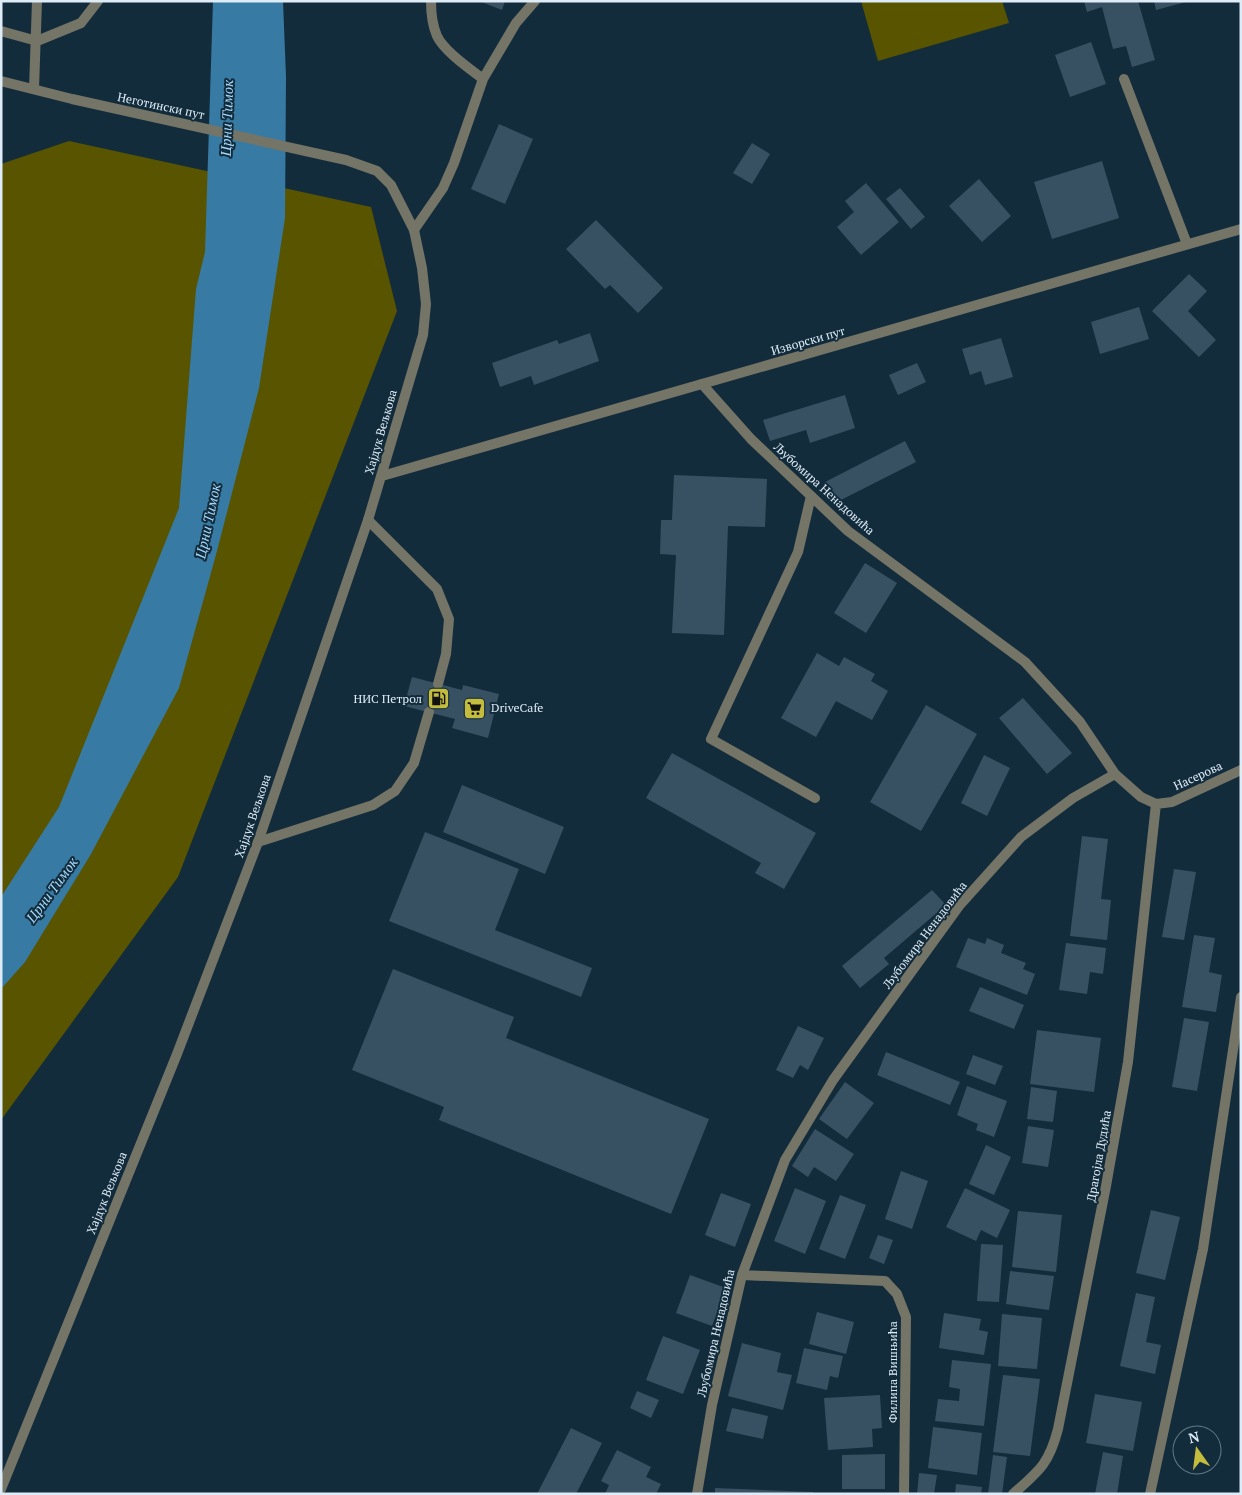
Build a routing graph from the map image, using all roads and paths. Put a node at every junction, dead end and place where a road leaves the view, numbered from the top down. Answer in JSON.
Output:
{"nodes":[{"id":1,"x":37,"y":1,"type":"edge"},
{"id":2,"x":98,"y":1,"type":"edge"},
{"id":3,"x":431,"y":1,"type":"edge"},
{"id":4,"x":535,"y":1,"type":"edge"},
{"id":5,"x":1,"y":32,"type":"edge"},
{"id":6,"x":37,"y":41,"type":"junction"},
{"id":7,"x":483,"y":79,"type":"junction"},
{"id":8,"x":1124,"y":79,"type":"dead end"},
{"id":9,"x":1,"y":81,"type":"edge"},
{"id":10,"x":34,"y":89,"type":"junction"},
{"id":11,"x":346,"y":160,"type":"joint"},
{"id":12,"x":1241,"y":229,"type":"edge"},
{"id":13,"x":414,"y":230,"type":"junction"},
{"id":14,"x":1187,"y":244,"type":"junction"},
{"id":15,"x":702,"y":384,"type":"junction"},
{"id":16,"x":382,"y":476,"type":"junction"},
{"id":17,"x":811,"y":496,"type":"junction"},
{"id":18,"x":368,"y":520,"type":"junction"},
{"id":19,"x":438,"y":684,"type":"dead end"},
{"id":20,"x":429,"y":712,"type":"dead end"},
{"id":21,"x":1241,"y":770,"type":"edge"},
{"id":22,"x":1115,"y":774,"type":"junction"},
{"id":23,"x":816,"y":798,"type":"dead end"},
{"id":24,"x":1156,"y":804,"type":"junction"},
{"id":25,"x":258,"y":842,"type":"junction"},
{"id":26,"x":1241,"y":997,"type":"edge"},
{"id":27,"x":742,"y":1275,"type":"junction"},
{"id":28,"x":1,"y":1490,"type":"edge"},
{"id":29,"x":697,"y":1494,"type":"edge"},
{"id":30,"x":904,"y":1494,"type":"edge"},
{"id":31,"x":1013,"y":1494,"type":"edge"},
{"id":32,"x":1150,"y":1494,"type":"edge"}],
"edges":[{"from":1,"to":6,"type":"street"},
{"from":2,"to":6,"type":"street"},
{"from":3,"to":7,"type":"street"},
{"from":4,"to":7,"type":"street"},
{"from":5,"to":6,"type":"street"},
{"from":6,"to":10,"type":"street"},
{"from":7,"to":13,"type":"street"},
{"from":8,"to":14,"type":"street"},
{"from":9,"to":10,"type":"street","name":"Неготински пут"},
{"from":10,"to":11,"type":"street","name":"Неготински пут"},
{"from":11,"to":13,"type":"street","name":"Хајдук Вељкова"},
{"from":12,"to":14,"type":"street","name":"Изворски пут"},
{"from":13,"to":16,"type":"street","name":"Хајдук Вељкова"},
{"from":14,"to":15,"type":"street","name":"Изворски пут"},
{"from":15,"to":16,"type":"street","name":"Изворски пут"},
{"from":15,"to":17,"type":"street","name":"Љубомира Ненадовића"},
{"from":16,"to":18,"type":"street","name":"Хајдук Вељкова"},
{"from":17,"to":22,"type":"street","name":"Љубомира Ненадовића"},
{"from":17,"to":23,"type":"street"},
{"from":18,"to":19,"type":"street"},
{"from":18,"to":25,"type":"street","name":"Хајдук Вељкова"},
{"from":20,"to":25,"type":"street"},
{"from":21,"to":24,"type":"street","name":"Насерова"},
{"from":22,"to":24,"type":"street"},
{"from":22,"to":27,"type":"street","name":"Љубомира Ненадовића"},
{"from":24,"to":31,"type":"street","name":"Драгојла Дудића"},
{"from":25,"to":28,"type":"street","name":"Хајдук Вељкова"},
{"from":26,"to":32,"type":"street"},
{"from":27,"to":29,"type":"street","name":"Љубомира Ненадовића"},
{"from":27,"to":30,"type":"street","name":"Филипа Вишњића"}]}
